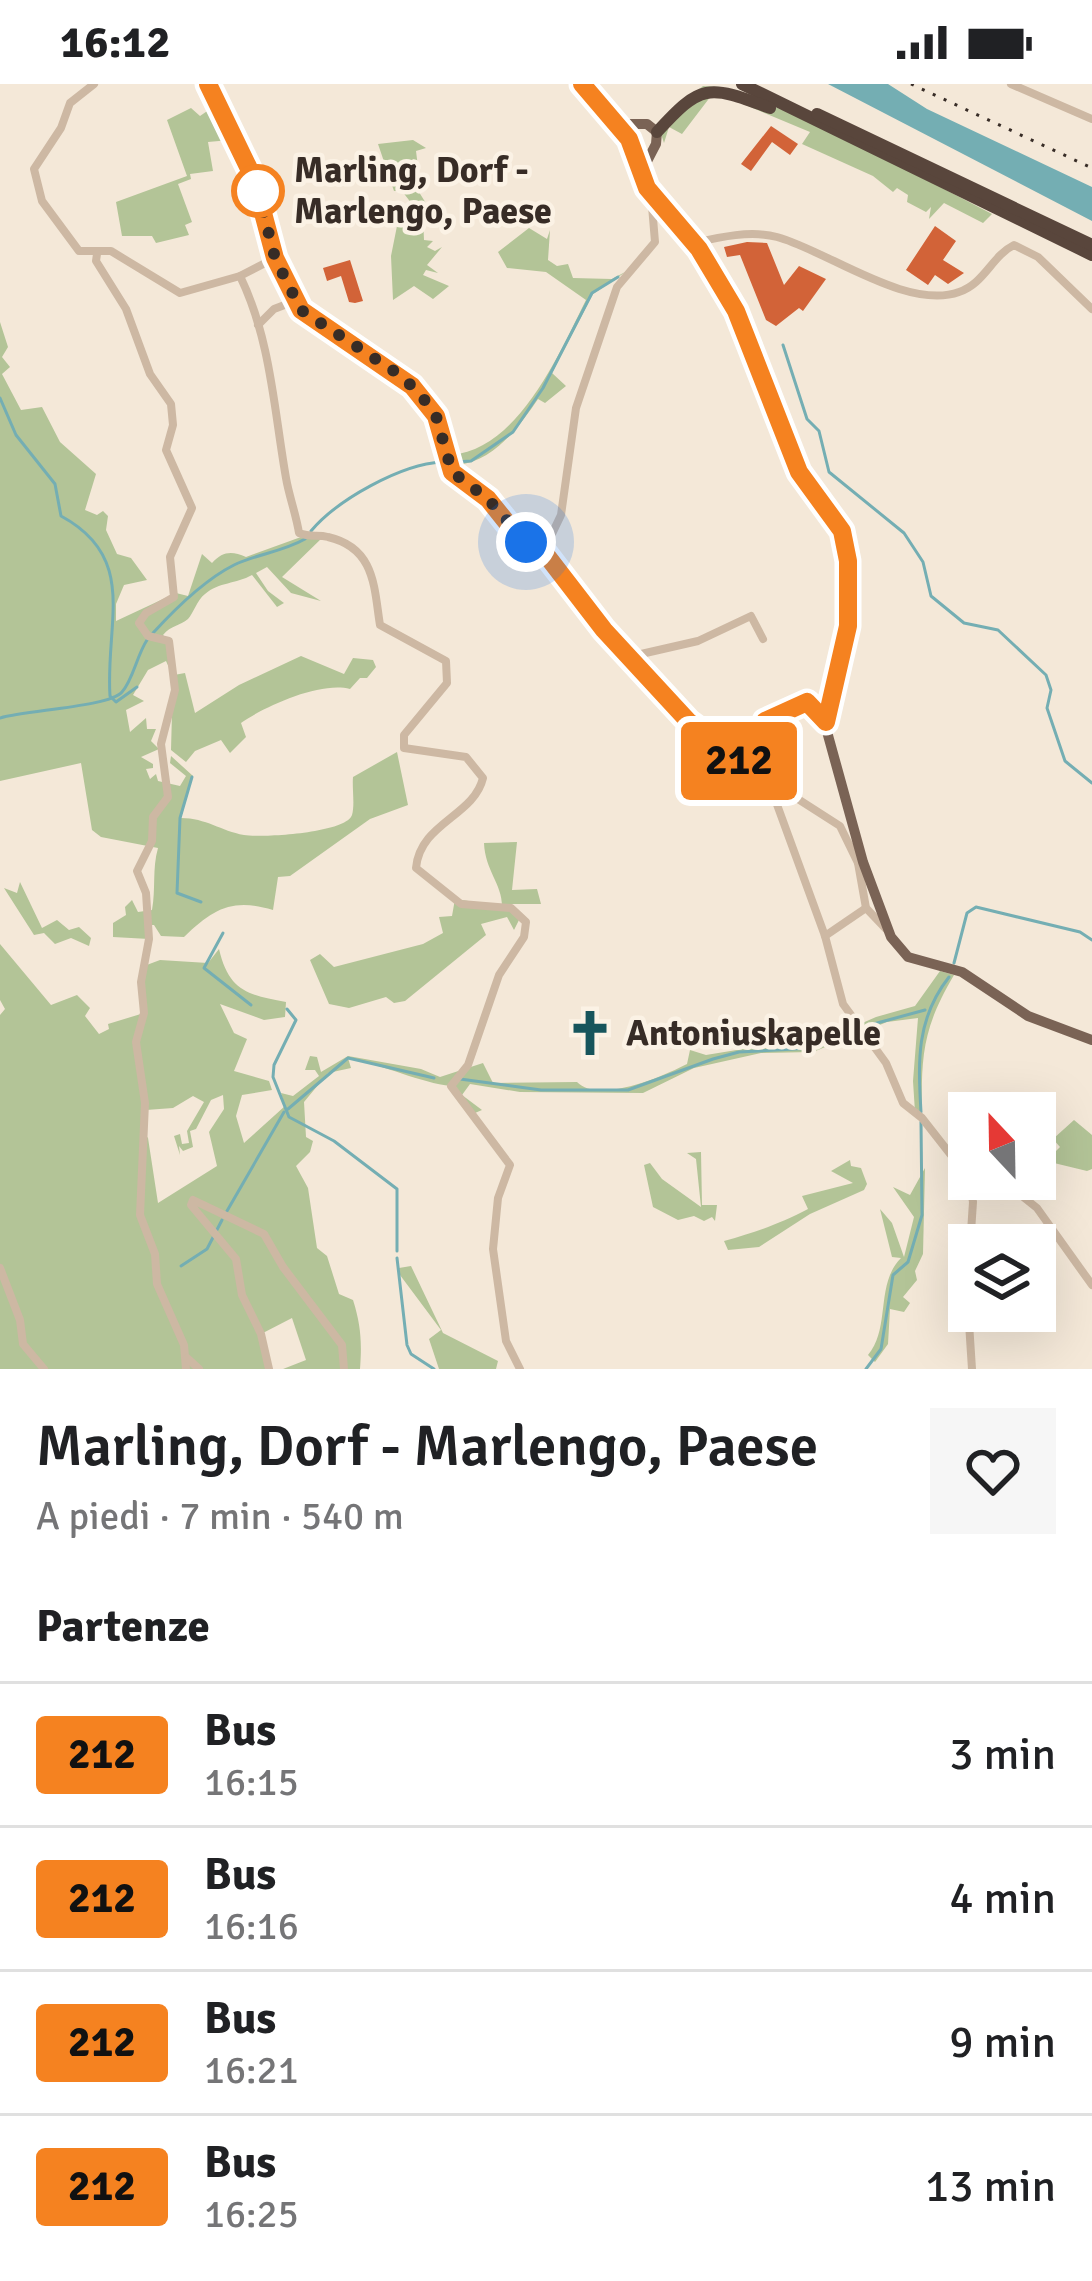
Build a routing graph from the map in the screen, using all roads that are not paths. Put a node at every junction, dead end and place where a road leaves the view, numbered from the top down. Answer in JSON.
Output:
{"nodes":[{"id":1,"x":94,"y":84,"type":"edge"},
{"id":2,"x":208,"y":84,"type":"edge"},
{"id":3,"x":582,"y":84,"type":"edge"},
{"id":4,"x":683,"y":84,"type":"edge"},
{"id":5,"x":742,"y":84,"type":"edge"},
{"id":6,"x":758,"y":84,"type":"edge"},
{"id":7,"x":1011,"y":84,"type":"edge"},
{"id":8,"x":1092,"y":119,"type":"edge"},
{"id":9,"x":818,"y":123,"type":"junction"},
{"id":10,"x":616,"y":124,"type":"junction"},
{"id":11,"x":635,"y":126,"type":"junction"},
{"id":12,"x":654,"y":128,"type":"junction"},
{"id":13,"x":638,"y":146,"type":"junction"},
{"id":14,"x":656,"y":200,"type":"junction"},
{"id":15,"x":694,"y":243,"type":"junction"},
{"id":16,"x":1092,"y":245,"type":"edge"},
{"id":17,"x":97,"y":254,"type":"junction"},
{"id":18,"x":1092,"y":255,"type":"edge"},
{"id":19,"x":275,"y":258,"type":"junction"},
{"id":20,"x":240,"y":276,"type":"junction"},
{"id":21,"x":295,"y":300,"type":"junction"},
{"id":22,"x":1092,"y":309,"type":"edge"},
{"id":23,"x":258,"y":325,"type":"junction"},
{"id":24,"x":539,"y":542,"type":"junction"},
{"id":25,"x":763,"y":639,"type":"dead end"},
{"id":26,"x":628,"y":657,"type":"junction"},
{"id":27,"x":826,"y":722,"type":"junction"},
{"id":28,"x":768,"y":780,"type":"junction"},
{"id":29,"x":860,"y":862,"type":"junction"},
{"id":30,"x":866,"y":908,"type":"junction"},
{"id":31,"x":888,"y":930,"type":"junction"},
{"id":32,"x":825,"y":936,"type":"junction"},
{"id":33,"x":1092,"y":1040,"type":"edge"},
{"id":34,"x":948,"y":1152,"type":"edge"},
{"id":35,"x":974,"y":1200,"type":"edge"},
{"id":36,"x":1027,"y":1200,"type":"edge"},
{"id":37,"x":0,"y":1268,"type":"edge"},
{"id":38,"x":1092,"y":1285,"type":"edge"},
{"id":39,"x":186,"y":1363,"type":"edge"},
{"id":40,"x":44,"y":1369,"type":"edge"},
{"id":41,"x":199,"y":1369,"type":"edge"},
{"id":42,"x":269,"y":1369,"type":"edge"},
{"id":43,"x":344,"y":1369,"type":"edge"},
{"id":44,"x":520,"y":1369,"type":"edge"},
{"id":45,"x":972,"y":1369,"type":"edge"}],
"edges":[{"from":1,"to":17,"type":"street"},
{"from":2,"to":19,"type":"street"},
{"from":3,"to":10,"type":"main road"},
{"from":4,"to":12,"type":"highway"},
{"from":5,"to":9,"type":"highway"},
{"from":6,"to":16,"type":"highway"},
{"from":7,"to":8,"type":"street"},
{"from":9,"to":12,"type":"highway"},
{"from":9,"to":18,"type":"highway"},
{"from":10,"to":11,"type":"main road"},
{"from":10,"to":13,"type":"main road"},
{"from":11,"to":12,"type":"main road"},
{"from":11,"to":13,"type":"main road"},
{"from":12,"to":13,"type":"main road"},
{"from":13,"to":14,"type":"main road"},
{"from":14,"to":15,"type":"main road"},
{"from":14,"to":24,"type":"street"},
{"from":15,"to":22,"type":"street"},
{"from":15,"to":27,"type":"main road"},
{"from":17,"to":20,"type":"street"},
{"from":17,"to":39,"type":"street"},
{"from":19,"to":20,"type":"street"},
{"from":19,"to":21,"type":"street"},
{"from":20,"to":23,"type":"street"},
{"from":21,"to":23,"type":"street"},
{"from":21,"to":24,"type":"street"},
{"from":23,"to":44,"type":"street"},
{"from":24,"to":26,"type":"street"},
{"from":25,"to":26,"type":"street"},
{"from":26,"to":28,"type":"street"},
{"from":27,"to":28,"type":"street"},
{"from":27,"to":29,"type":"main road"},
{"from":28,"to":29,"type":"street"},
{"from":28,"to":32,"type":"street"},
{"from":29,"to":30,"type":"street"},
{"from":29,"to":31,"type":"main road"},
{"from":30,"to":31,"type":"street"},
{"from":30,"to":32,"type":"street"},
{"from":31,"to":33,"type":"main road"},
{"from":32,"to":34,"type":"street"},
{"from":35,"to":45,"type":"street"},
{"from":36,"to":38,"type":"street"},
{"from":37,"to":40,"type":"street"},
{"from":39,"to":41,"type":"street"},
{"from":42,"to":43,"type":"street"}]}
